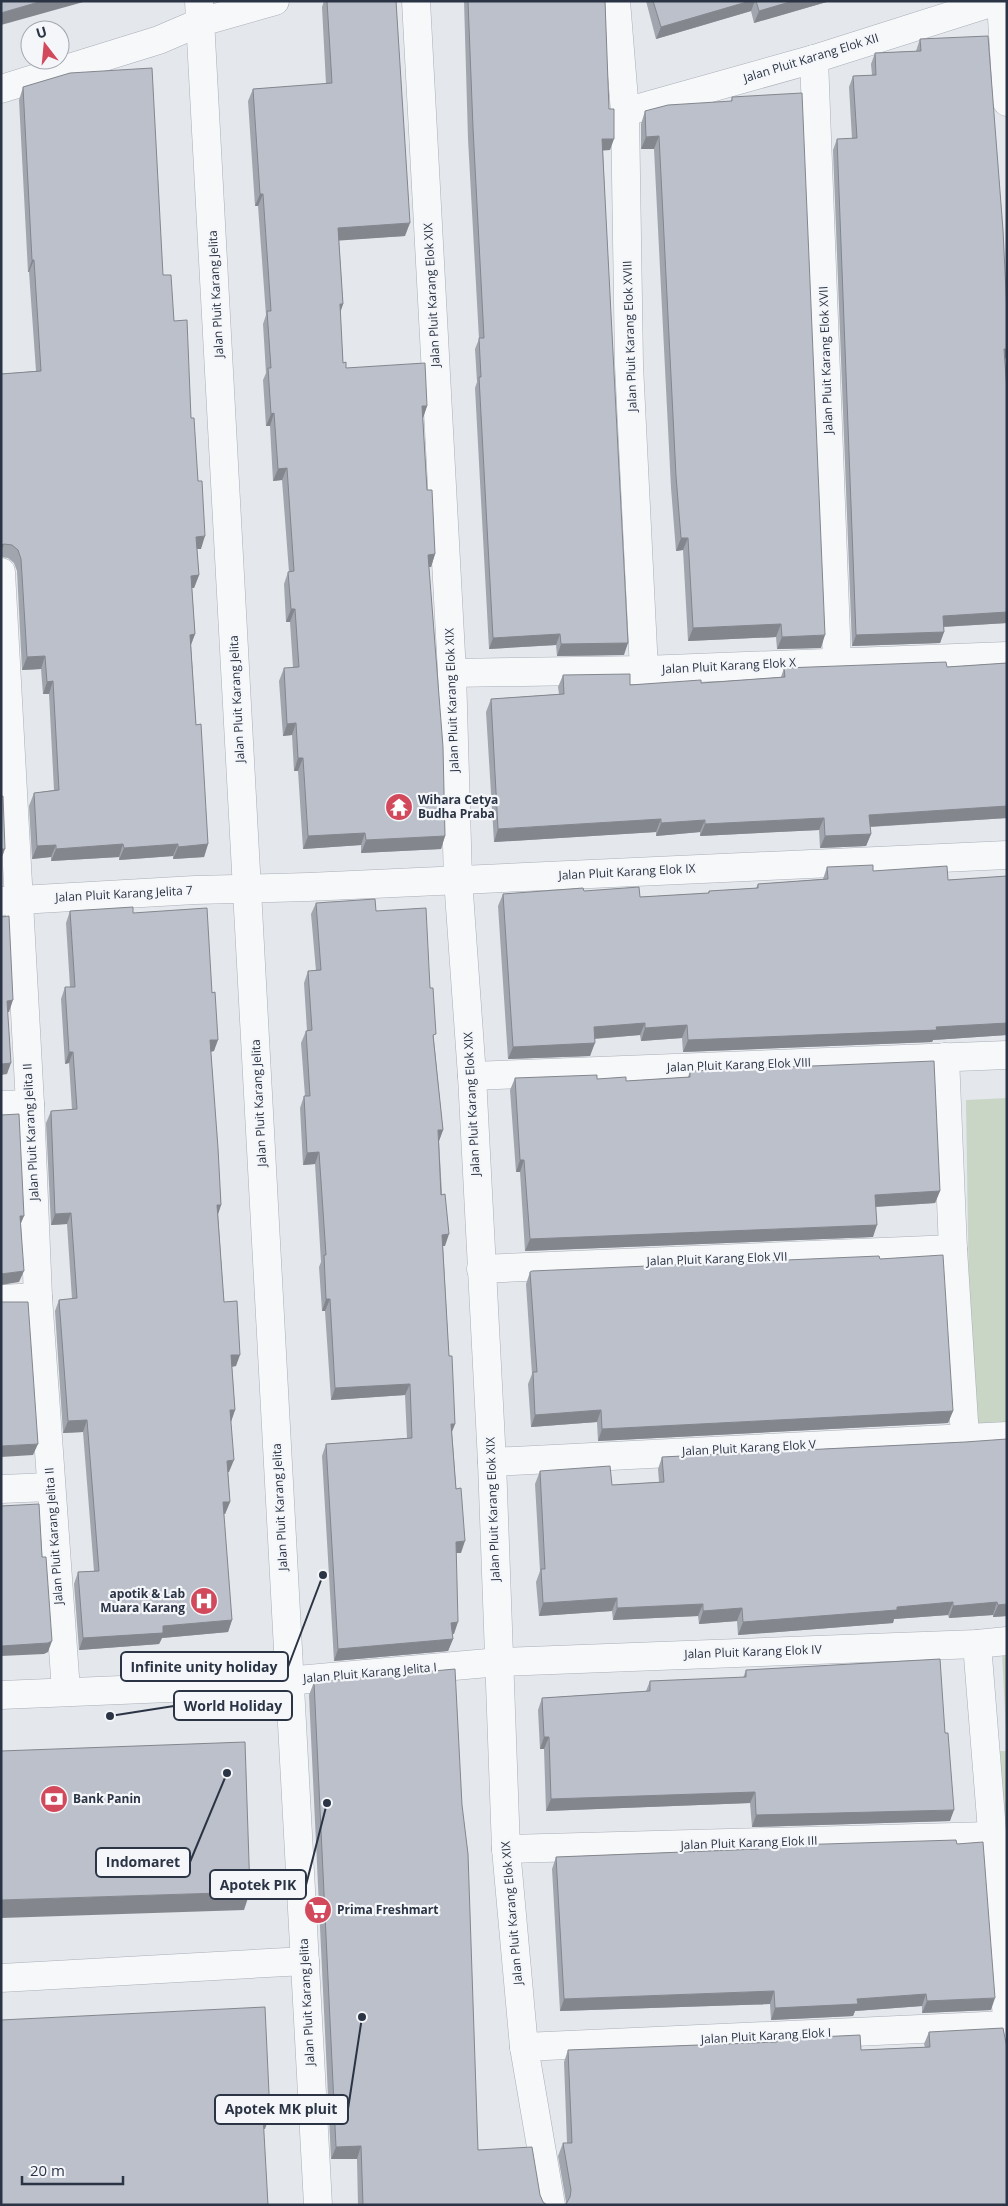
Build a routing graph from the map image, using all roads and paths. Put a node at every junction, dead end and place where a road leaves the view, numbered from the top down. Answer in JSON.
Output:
{"nodes":[{"id":1,"x":275,"y":1,"type":"edge"},
{"id":2,"x":416,"y":1,"type":"edge"},
{"id":3,"x":616,"y":1,"type":"edge"},
{"id":4,"x":999,"y":1,"type":"edge"},
{"id":5,"x":200,"y":12,"type":"edge"},
{"id":6,"x":814,"y":59,"type":"junction"},
{"id":7,"x":1,"y":89,"type":"edge"},
{"id":8,"x":1007,"y":102,"type":"edge"},
{"id":9,"x":625,"y":112,"type":"junction"},
{"id":10,"x":1,"y":572,"type":"edge"},
{"id":11,"x":1007,"y":656,"type":"edge"},
{"id":12,"x":837,"y":661,"type":"junction"},
{"id":13,"x":644,"y":670,"type":"junction"},
{"id":14,"x":452,"y":674,"type":"junction"},
{"id":15,"x":5,"y":703,"type":"edge"},
{"id":16,"x":1007,"y":855,"type":"edge"},
{"id":17,"x":458,"y":879,"type":"junction"},
{"id":18,"x":247,"y":889,"type":"junction"},
{"id":19,"x":10,"y":900,"type":"edge"},
{"id":20,"x":1007,"y":1055,"type":"edge"},
{"id":21,"x":946,"y":1057,"type":"junction"},
{"id":22,"x":472,"y":1076,"type":"junction"},
{"id":23,"x":30,"y":1104,"type":"junction"},
{"id":24,"x":1,"y":1105,"type":"edge"},
{"id":25,"x":953,"y":1249,"type":"junction"},
{"id":26,"x":481,"y":1269,"type":"junction"},
{"id":27,"x":38,"y":1297,"type":"junction"},
{"id":28,"x":1,"y":1299,"type":"edge"},
{"id":29,"x":1007,"y":1436,"type":"edge"},
{"id":30,"x":965,"y":1437,"type":"junction"},
{"id":31,"x":492,"y":1462,"type":"junction"},
{"id":32,"x":50,"y":1486,"type":"junction"},
{"id":33,"x":1,"y":1489,"type":"edge"},
{"id":34,"x":1007,"y":1641,"type":"edge"},
{"id":35,"x":977,"y":1644,"type":"junction"},
{"id":36,"x":499,"y":1662,"type":"junction"},
{"id":37,"x":290,"y":1681,"type":"junction"},
{"id":38,"x":66,"y":1691,"type":"junction"},
{"id":39,"x":1,"y":1695,"type":"edge"},
{"id":40,"x":991,"y":1836,"type":"junction"},
{"id":41,"x":506,"y":1849,"type":"junction"},
{"id":42,"x":305,"y":1961,"type":"junction"},
{"id":43,"x":1,"y":1978,"type":"edge"},
{"id":44,"x":1007,"y":2018,"type":"edge"},
{"id":45,"x":1007,"y":2025,"type":"edge"},
{"id":46,"x":524,"y":2047,"type":"junction"},
{"id":47,"x":318,"y":2205,"type":"edge"},
{"id":48,"x":551,"y":2205,"type":"edge"}],
"edges":[{"from":1,"to":5,"type":"street"},
{"from":2,"to":14,"type":"street","name":"Jalan Pluit Karang Elok XIX"},
{"from":3,"to":9,"type":"street","name":"Jalan Pluit Karang Elok XVIII"},
{"from":4,"to":6,"type":"street","name":"Jalan Pluit Karang Elok XII"},
{"from":4,"to":8,"type":"street"},
{"from":5,"to":7,"type":"street"},
{"from":5,"to":18,"type":"street","name":"Jalan Pluit Karang Jelita"},
{"from":6,"to":9,"type":"street","name":"Jalan Pluit Karang Elok XII"},
{"from":6,"to":12,"type":"street","name":"Jalan Pluit Karang Elok XVII"},
{"from":9,"to":13,"type":"street","name":"Jalan Pluit Karang Elok XVIII"},
{"from":10,"to":15,"type":"street","name":"Jalan Pluit Karang Jelita II"},
{"from":11,"to":12,"type":"street","name":"Jalan Pluit Karang Elok X"},
{"from":12,"to":13,"type":"street","name":"Jalan Pluit Karang Elok X"},
{"from":13,"to":14,"type":"street","name":"Jalan Pluit Karang Elok X"},
{"from":14,"to":17,"type":"street","name":"Jalan Pluit Karang Elok XIX"},
{"from":15,"to":19,"type":"street","name":"Jalan Pluit Karang Jelita II"},
{"from":16,"to":17,"type":"street","name":"Jalan Pluit Karang Elok IX"},
{"from":17,"to":18,"type":"street","name":"Jalan Pluit Karang Elok IX"},
{"from":17,"to":22,"type":"street","name":"Jalan Pluit Karang Elok XIX"},
{"from":18,"to":19,"type":"street","name":"Jalan Pluit Karang Jelita 7"},
{"from":18,"to":37,"type":"street","name":"Jalan Pluit Karang Jelita"},
{"from":19,"to":23,"type":"street","name":"Jalan Pluit Karang Jelita II"},
{"from":20,"to":21,"type":"street","name":"Jalan Pluit Karang Elok VIII"},
{"from":21,"to":22,"type":"street","name":"Jalan Pluit Karang Elok VIII"},
{"from":21,"to":25,"type":"street"},
{"from":22,"to":26,"type":"street","name":"Jalan Pluit Karang Elok XIX"},
{"from":23,"to":24,"type":"street"},
{"from":23,"to":27,"type":"street","name":"Jalan Pluit Karang Jelita II"},
{"from":25,"to":26,"type":"street","name":"Jalan Pluit Karang Elok VII"},
{"from":25,"to":30,"type":"street"},
{"from":26,"to":31,"type":"street","name":"Jalan Pluit Karang Elok XIX"},
{"from":27,"to":28,"type":"street"},
{"from":27,"to":32,"type":"street","name":"Jalan Pluit Karang Jelita II"},
{"from":29,"to":30,"type":"street","name":"Jalan Pluit Karang Elok V"},
{"from":30,"to":31,"type":"street","name":"Jalan Pluit Karang Elok V"},
{"from":31,"to":36,"type":"street","name":"Jalan Pluit Karang Elok XIX"},
{"from":32,"to":33,"type":"street"},
{"from":32,"to":38,"type":"street","name":"Jalan Pluit Karang Jelita II"},
{"from":34,"to":35,"type":"street","name":"Jalan Pluit Karang Elok IV"},
{"from":35,"to":36,"type":"street","name":"Jalan Pluit Karang Elok IV"},
{"from":35,"to":40,"type":"street"},
{"from":36,"to":37,"type":"street","name":"Jalan Pluit Karang Jelita I"},
{"from":36,"to":41,"type":"street","name":"Jalan Pluit Karang Elok XIX"},
{"from":37,"to":38,"type":"street","name":"Jalan Pluit Karang Jelita I"},
{"from":37,"to":42,"type":"street","name":"Jalan Pluit Karang Jelita"},
{"from":38,"to":39,"type":"street","name":"Jalan Pluit Karang Jelita I"},
{"from":40,"to":41,"type":"street","name":"Jalan Pluit Karang Elok III"},
{"from":40,"to":44,"type":"street"},
{"from":41,"to":46,"type":"street","name":"Jalan Pluit Karang Elok XIX"},
{"from":42,"to":43,"type":"street"},
{"from":42,"to":47,"type":"street","name":"Jalan Pluit Karang Jelita"},
{"from":45,"to":46,"type":"street","name":"Jalan Pluit Karang Elok I"},
{"from":46,"to":48,"type":"street","name":"Jalan Pluit Karang Elok XIX"}]}
